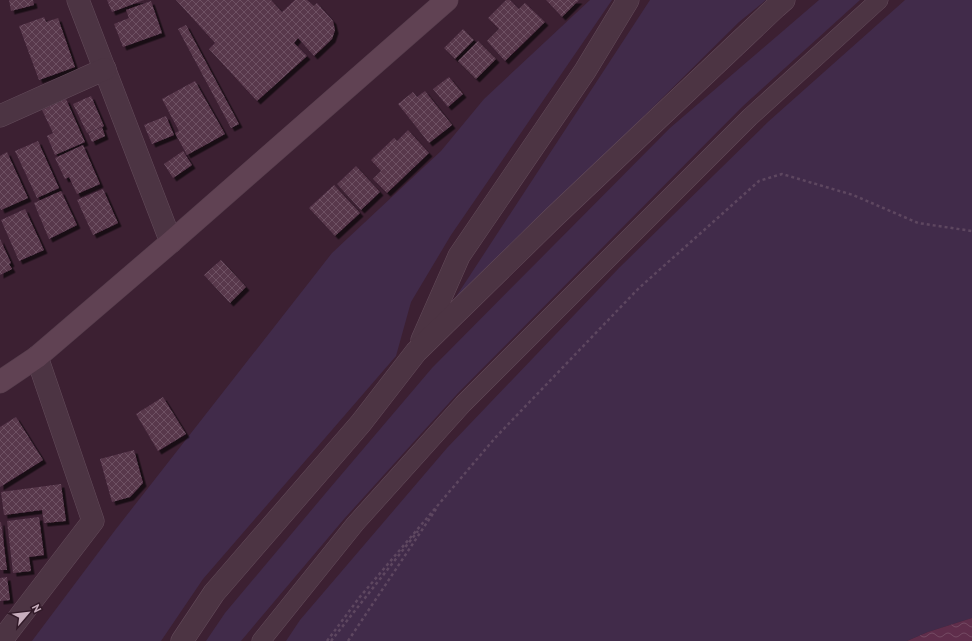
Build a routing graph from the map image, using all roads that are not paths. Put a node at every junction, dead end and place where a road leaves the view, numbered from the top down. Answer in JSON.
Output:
{"nodes":[{"id":1,"x":78,"y":0,"type":"edge"},
{"id":2,"x":448,"y":0,"type":"edge"},
{"id":3,"x":628,"y":0,"type":"edge"},
{"id":4,"x":784,"y":0,"type":"edge"},
{"id":5,"x":879,"y":0,"type":"edge"},
{"id":6,"x":105,"y":68,"type":"junction"},
{"id":7,"x":0,"y":116,"type":"edge"},
{"id":8,"x":171,"y":242,"type":"junction"},
{"id":9,"x":416,"y":352,"type":"junction"},
{"id":10,"x":37,"y":357,"type":"junction"},
{"id":11,"x":0,"y":382,"type":"edge"},
{"id":12,"x":1,"y":641,"type":"edge"},
{"id":13,"x":182,"y":641,"type":"edge"},
{"id":14,"x":261,"y":641,"type":"edge"}],
"edges":[{"from":1,"to":6,"type":"street"},
{"from":2,"to":8,"type":"street"},
{"from":3,"to":9,"type":"street"},
{"from":4,"to":9,"type":"street"},
{"from":5,"to":14,"type":"lane"},
{"from":6,"to":7,"type":"street"},
{"from":6,"to":8,"type":"street"},
{"from":8,"to":10,"type":"street"},
{"from":9,"to":13,"type":"street"},
{"from":10,"to":11,"type":"street"},
{"from":10,"to":12,"type":"street"}]}
